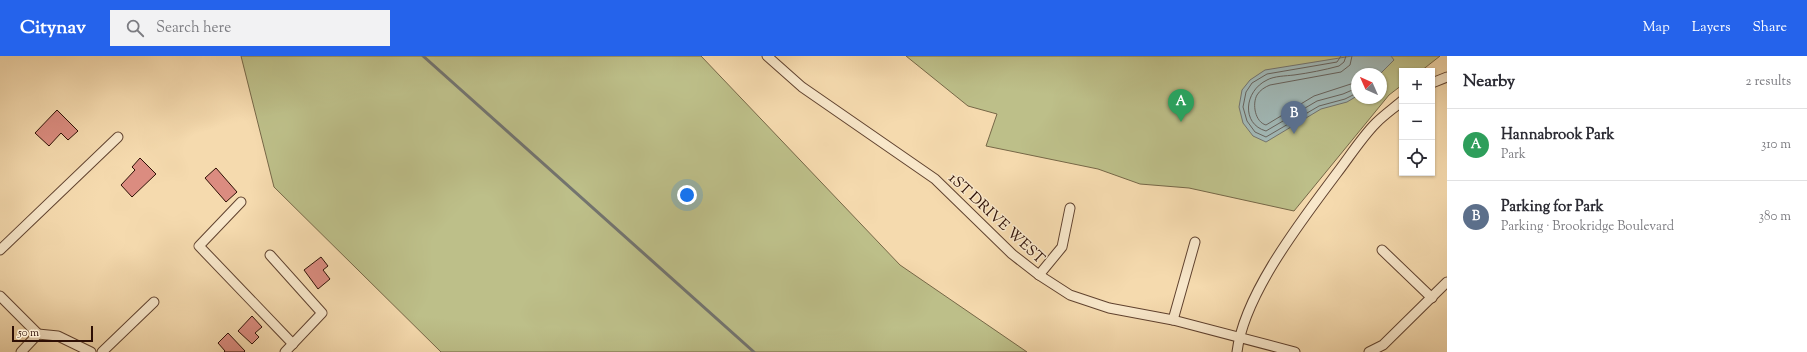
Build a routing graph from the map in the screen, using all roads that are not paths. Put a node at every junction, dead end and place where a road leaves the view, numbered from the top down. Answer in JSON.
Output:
{"nodes":[{"id":1,"x":767,"y":56,"type":"edge"},
{"id":2,"x":1447,"y":77,"type":"edge"},
{"id":3,"x":1435,"y":82,"type":"edge"},
{"id":4,"x":1399,"y":103,"type":"edge"},
{"id":5,"x":118,"y":137,"type":"dead end"},
{"id":6,"x":241,"y":202,"type":"dead end"},
{"id":7,"x":1070,"y":208,"type":"dead end"},
{"id":8,"x":1195,"y":242,"type":"dead end"},
{"id":9,"x":0,"y":250,"type":"edge"},
{"id":10,"x":1382,"y":250,"type":"dead end"},
{"id":11,"x":270,"y":255,"type":"dead end"},
{"id":12,"x":1039,"y":275,"type":"junction"},
{"id":13,"x":1447,"y":282,"type":"edge"},
{"id":14,"x":0,"y":296,"type":"edge"},
{"id":15,"x":1432,"y":298,"type":"junction"},
{"id":16,"x":154,"y":302,"type":"dead end"},
{"id":17,"x":1173,"y":320,"type":"junction"},
{"id":18,"x":38,"y":334,"type":"junction"},
{"id":19,"x":1239,"y":338,"type":"junction"},
{"id":20,"x":293,"y":344,"type":"junction"},
{"id":21,"x":21,"y":352,"type":"edge"},
{"id":22,"x":91,"y":352,"type":"edge"},
{"id":23,"x":102,"y":352,"type":"edge"},
{"id":24,"x":285,"y":352,"type":"edge"},
{"id":25,"x":1238,"y":352,"type":"edge"},
{"id":26,"x":1295,"y":352,"type":"edge"},
{"id":27,"x":1369,"y":352,"type":"edge"}],
"edges":[{"from":1,"to":12,"type":"street","name":"1ST DRIVE WEST"},
{"from":2,"to":3,"type":"street"},
{"from":4,"to":19,"type":"street"},
{"from":5,"to":9,"type":"street"},
{"from":6,"to":20,"type":"street"},
{"from":7,"to":12,"type":"street"},
{"from":8,"to":17,"type":"street"},
{"from":10,"to":15,"type":"street"},
{"from":11,"to":20,"type":"street"},
{"from":12,"to":17,"type":"street","name":"1ST DRIVE WEST"},
{"from":13,"to":15,"type":"street"},
{"from":14,"to":18,"type":"street"},
{"from":15,"to":27,"type":"street"},
{"from":16,"to":23,"type":"street"},
{"from":17,"to":19,"type":"street","name":"1ST DRIVE WEST"},
{"from":18,"to":21,"type":"street"},
{"from":18,"to":22,"type":"street"},
{"from":19,"to":25,"type":"street"},
{"from":19,"to":26,"type":"street","name":"1ST DRIVE WEST"},
{"from":20,"to":24,"type":"street"}]}
